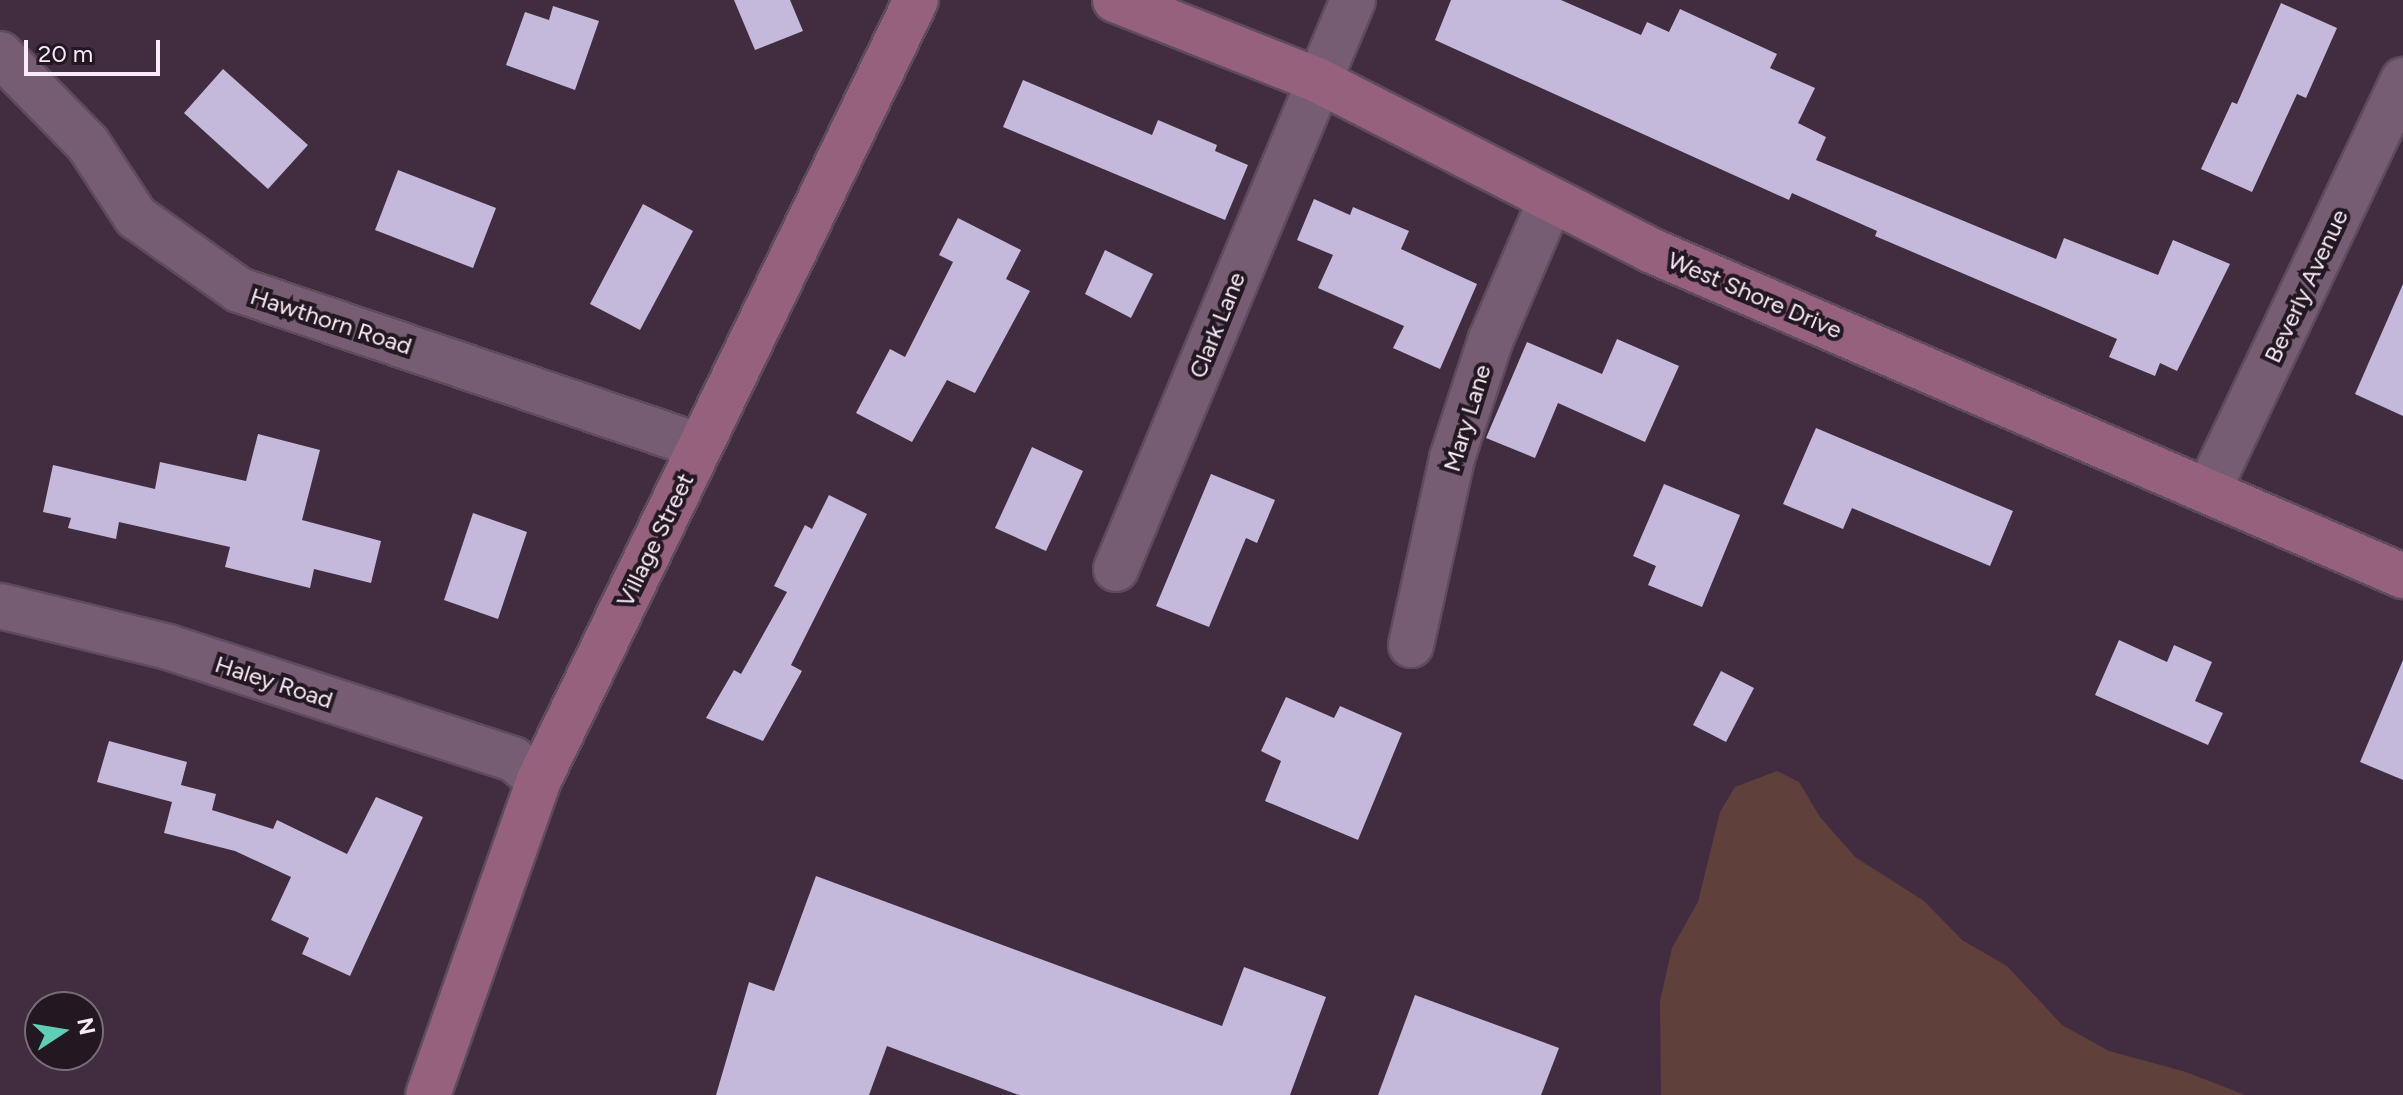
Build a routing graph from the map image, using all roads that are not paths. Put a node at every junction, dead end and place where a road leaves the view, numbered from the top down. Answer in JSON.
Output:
{"nodes":[{"id":1,"x":916,"y":0,"type":"edge"},
{"id":2,"x":1115,"y":0,"type":"edge"},
{"id":3,"x":1353,"y":0,"type":"edge"},
{"id":4,"x":0,"y":54,"type":"edge"},
{"id":5,"x":1317,"y":80,"type":"junction"},
{"id":6,"x":2403,"y":80,"type":"edge"},
{"id":7,"x":1551,"y":199,"type":"junction"},
{"id":8,"x":700,"y":446,"type":"junction"},
{"id":9,"x":2208,"y":491,"type":"junction"},
{"id":10,"x":1116,"y":569,"type":"dead end"},
{"id":11,"x":2403,"y":576,"type":"edge"},
{"id":12,"x":0,"y":606,"type":"edge"},
{"id":13,"x":1411,"y":645,"type":"dead end"},
{"id":14,"x":539,"y":780,"type":"junction"},
{"id":15,"x":428,"y":1095,"type":"edge"}],
"edges":[{"from":1,"to":8,"type":"main road","name":"Village Street"},
{"from":2,"to":5,"type":"main road","name":"West Shore Drive"},
{"from":3,"to":5,"type":"street","name":"Clark Lane"},
{"from":4,"to":8,"type":"street","name":"Hawthorn Road"},
{"from":5,"to":7,"type":"main road","name":"West Shore Drive"},
{"from":5,"to":10,"type":"street","name":"Clark Lane"},
{"from":6,"to":9,"type":"street","name":"Beverly Avenue"},
{"from":7,"to":9,"type":"main road","name":"West Shore Drive"},
{"from":7,"to":13,"type":"street","name":"Mary Lane"},
{"from":8,"to":14,"type":"main road","name":"Village Street"},
{"from":9,"to":11,"type":"main road","name":"West Shore Drive"},
{"from":12,"to":14,"type":"street","name":"Haley Road"},
{"from":14,"to":15,"type":"main road","name":"Village Street"}]}
